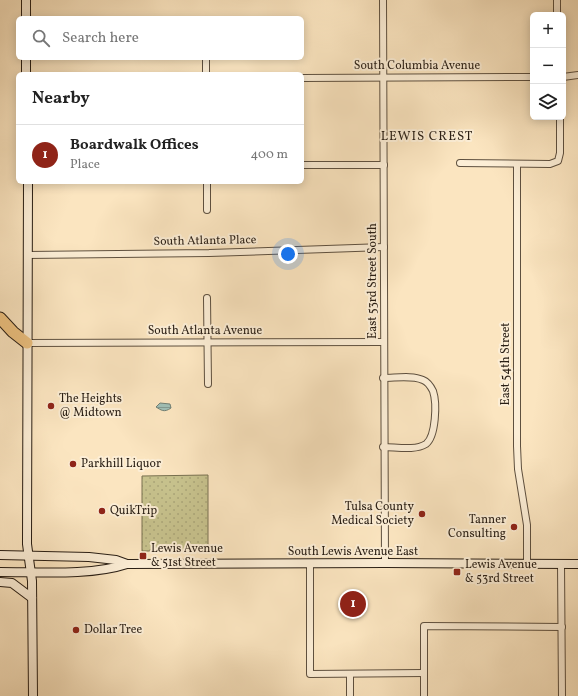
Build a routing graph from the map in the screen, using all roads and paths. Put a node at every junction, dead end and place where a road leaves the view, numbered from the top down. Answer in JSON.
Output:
{"nodes":[{"id":1,"x":26,"y":0,"type":"edge"},
{"id":2,"x":383,"y":0,"type":"edge"},
{"id":3,"x":557,"y":0,"type":"edge"},
{"id":4,"x":557,"y":12,"type":"edge"},
{"id":5,"x":26,"y":16,"type":"edge"},
{"id":6,"x":26,"y":60,"type":"edge"},
{"id":7,"x":206,"y":60,"type":"edge"},
{"id":8,"x":26,"y":72,"type":"edge"},
{"id":9,"x":206,"y":72,"type":"edge"},
{"id":10,"x":578,"y":75,"type":"edge"},
{"id":11,"x":384,"y":77,"type":"junction"},
{"id":12,"x":530,"y":77,"type":"edge"},
{"id":13,"x":566,"y":77,"type":"edge"},
{"id":14,"x":304,"y":78,"type":"edge"},
{"id":15,"x":560,"y":120,"type":"edge"},
{"id":16,"x":460,"y":163,"type":"dead end"},
{"id":17,"x":517,"y":164,"type":"junction"},
{"id":18,"x":304,"y":165,"type":"edge"},
{"id":19,"x":384,"y":165,"type":"junction"},
{"id":20,"x":28,"y":184,"type":"edge"},
{"id":21,"x":207,"y":184,"type":"edge"},
{"id":22,"x":207,"y":210,"type":"dead end"},
{"id":23,"x":384,"y":247,"type":"junction"},
{"id":24,"x":27,"y":255,"type":"junction"},
{"id":25,"x":207,"y":298,"type":"dead end"},
{"id":26,"x":0,"y":318,"type":"edge"},
{"id":27,"x":207,"y":342,"type":"junction"},
{"id":28,"x":383,"y":342,"type":"junction"},
{"id":29,"x":27,"y":343,"type":"junction"},
{"id":30,"x":383,"y":378,"type":"junction"},
{"id":31,"x":208,"y":384,"type":"dead end"},
{"id":32,"x":383,"y":447,"type":"junction"},
{"id":33,"x":2,"y":555,"type":"edge"},
{"id":34,"x":28,"y":556,"type":"junction"},
{"id":35,"x":109,"y":559,"type":"junction"},
{"id":36,"x":384,"y":563,"type":"junction"},
{"id":37,"x":127,"y":564,"type":"junction"},
{"id":38,"x":310,"y":564,"type":"junction"},
{"id":39,"x":527,"y":564,"type":"junction"},
{"id":40,"x":561,"y":564,"type":"junction"},
{"id":41,"x":578,"y":564,"type":"edge"},
{"id":42,"x":95,"y":570,"type":"junction"},
{"id":43,"x":2,"y":572,"type":"edge"},
{"id":44,"x":31,"y":572,"type":"junction"},
{"id":45,"x":3,"y":582,"type":"edge"},
{"id":46,"x":32,"y":598,"type":"junction"},
{"id":47,"x":562,"y":628,"type":"junction"},
{"id":48,"x":424,"y":673,"type":"junction"},
{"id":49,"x":350,"y":674,"type":"junction"},
{"id":50,"x":32,"y":696,"type":"edge"},
{"id":51,"x":350,"y":696,"type":"edge"},
{"id":52,"x":424,"y":696,"type":"edge"},
{"id":53,"x":562,"y":696,"type":"edge"}],
"edges":[{"from":1,"to":5,"type":"main road"},
{"from":2,"to":11,"type":"street","name":"East 53rd Street South"},
{"from":3,"to":4,"type":"street"},
{"from":6,"to":8,"type":"main road"},
{"from":7,"to":9,"type":"street"},
{"from":10,"to":13,"type":"street"},
{"from":11,"to":12,"type":"street","name":"South Columbia Avenue"},
{"from":11,"to":14,"type":"street","name":"South Columbia Avenue"},
{"from":11,"to":19,"type":"street","name":"East 53rd Street South"},
{"from":15,"to":17,"type":"street"},
{"from":16,"to":17,"type":"street"},
{"from":17,"to":39,"type":"street","name":"East 54th Street"},
{"from":18,"to":19,"type":"street"},
{"from":19,"to":23,"type":"street","name":"East 53rd Street South"},
{"from":20,"to":24,"type":"main road"},
{"from":21,"to":22,"type":"street"},
{"from":23,"to":24,"type":"street","name":"South Atlanta Place"},
{"from":23,"to":28,"type":"street","name":"East 53rd Street South"},
{"from":24,"to":29,"type":"main road"},
{"from":25,"to":27,"type":"street"},
{"from":26,"to":29,"type":"highway"},
{"from":27,"to":28,"type":"street","name":"South Atlanta Avenue"},
{"from":27,"to":29,"type":"street","name":"South Atlanta Avenue"},
{"from":27,"to":31,"type":"street"},
{"from":28,"to":30,"type":"street","name":"East 53rd Street South"},
{"from":29,"to":34,"type":"main road"},
{"from":30,"to":32,"type":"street","name":"East 53rd Street South"},
{"from":30,"to":32,"type":"street"},
{"from":32,"to":36,"type":"street","name":"East 53rd Street South"},
{"from":33,"to":34,"type":"main road","name":"South Lewis Avenue East"},
{"from":34,"to":35,"type":"main road","name":"South Lewis Avenue East"},
{"from":34,"to":44,"type":"main road"},
{"from":35,"to":37,"type":"main road","name":"South Lewis Avenue East"},
{"from":35,"to":42,"type":"main road"},
{"from":36,"to":38,"type":"main road","name":"South Lewis Avenue East"},
{"from":36,"to":39,"type":"main road","name":"South Lewis Avenue East"},
{"from":37,"to":38,"type":"main road","name":"South Lewis Avenue East"},
{"from":37,"to":42,"type":"main road","name":"South Lewis Avenue East"},
{"from":38,"to":49,"type":"street"},
{"from":39,"to":40,"type":"main road","name":"South Lewis Avenue East"},
{"from":40,"to":41,"type":"main road","name":"South Lewis Avenue East"},
{"from":40,"to":47,"type":"street"},
{"from":42,"to":44,"type":"main road","name":"South Lewis Avenue East"},
{"from":43,"to":44,"type":"main road","name":"South Lewis Avenue East"},
{"from":44,"to":46,"type":"main road"},
{"from":45,"to":46,"type":"main road"},
{"from":46,"to":50,"type":"main road"},
{"from":47,"to":48,"type":"street"},
{"from":47,"to":53,"type":"street"},
{"from":48,"to":49,"type":"street"},
{"from":48,"to":52,"type":"street"},
{"from":49,"to":51,"type":"street"}]}
